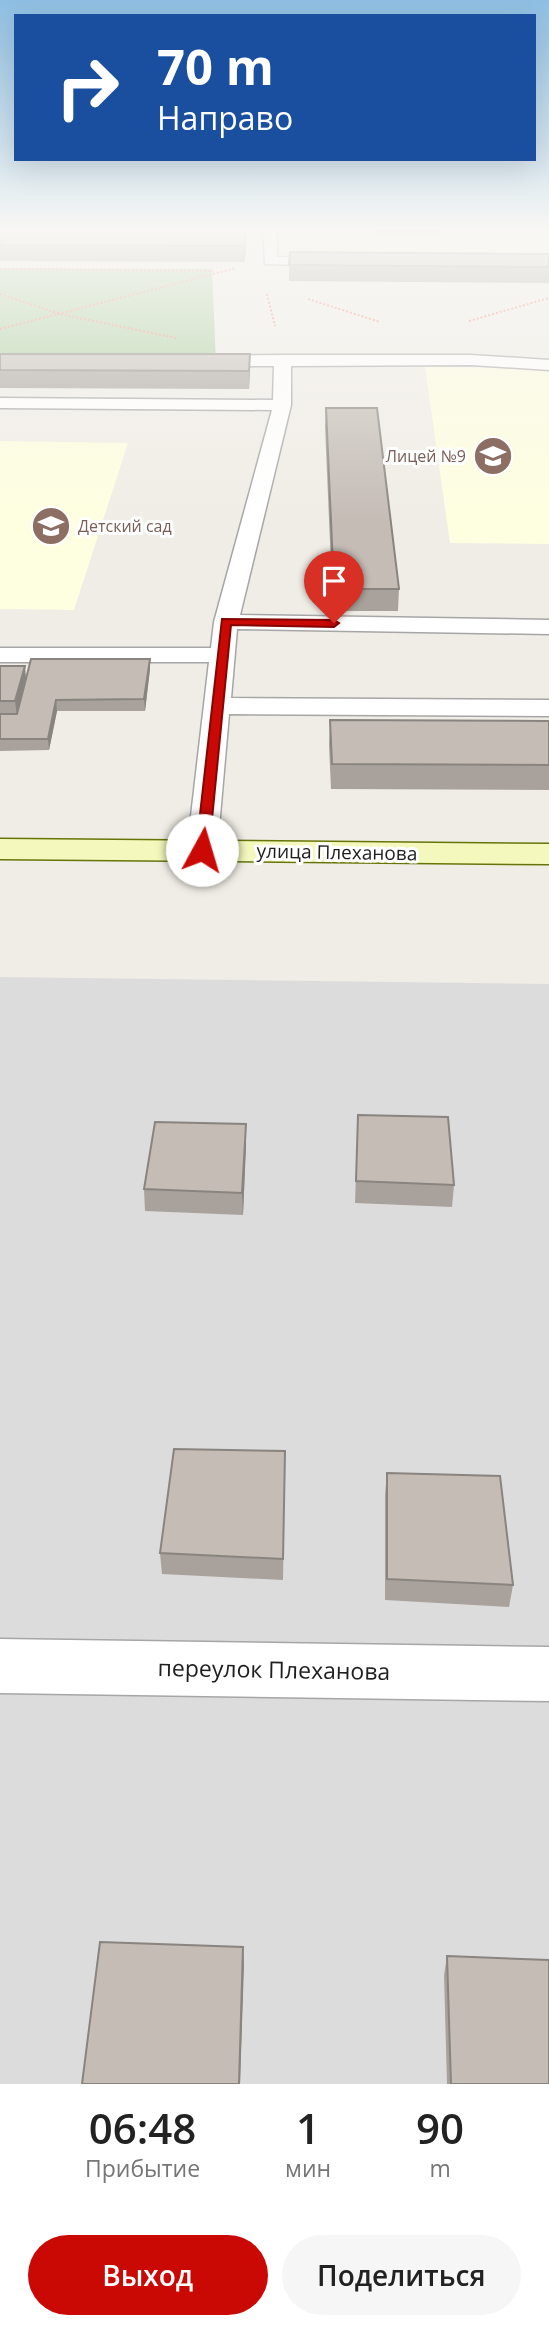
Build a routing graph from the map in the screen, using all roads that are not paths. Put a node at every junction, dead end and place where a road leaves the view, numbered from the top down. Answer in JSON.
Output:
{"nodes":[{"id":1,"x":283,"y":360,"type":"junction"},
{"id":2,"x":188,"y":361,"type":"edge"},
{"id":3,"x":549,"y":365,"type":"edge"},
{"id":4,"x":0,"y":403,"type":"edge"},
{"id":5,"x":282,"y":405,"type":"junction"},
{"id":6,"x":226,"y":622,"type":"junction"},
{"id":7,"x":549,"y":627,"type":"edge"},
{"id":8,"x":0,"y":655,"type":"edge"},
{"id":9,"x":224,"y":655,"type":"junction"},
{"id":10,"x":219,"y":706,"type":"junction"},
{"id":11,"x":549,"y":708,"type":"edge"},
{"id":12,"x":0,"y":849,"type":"edge"},
{"id":13,"x":202,"y":850,"type":"junction"},
{"id":14,"x":549,"y":855,"type":"edge"},
{"id":15,"x":0,"y":1666,"type":"edge"},
{"id":16,"x":549,"y":1674,"type":"edge"}],
"edges":[{"from":1,"to":2,"type":"lane"},
{"from":1,"to":3,"type":"lane"},
{"from":1,"to":5,"type":"lane"},
{"from":4,"to":5,"type":"lane"},
{"from":5,"to":6,"type":"lane"},
{"from":6,"to":7,"type":"lane"},
{"from":6,"to":9,"type":"lane"},
{"from":8,"to":9,"type":"lane"},
{"from":9,"to":10,"type":"lane"},
{"from":10,"to":11,"type":"lane"},
{"from":10,"to":13,"type":"lane"},
{"from":12,"to":13,"type":"main road","name":"улица Плеханова"},
{"from":13,"to":14,"type":"main road","name":"улица Плеханова"},
{"from":15,"to":16,"type":"street","name":"переулок Плеханова"}]}
